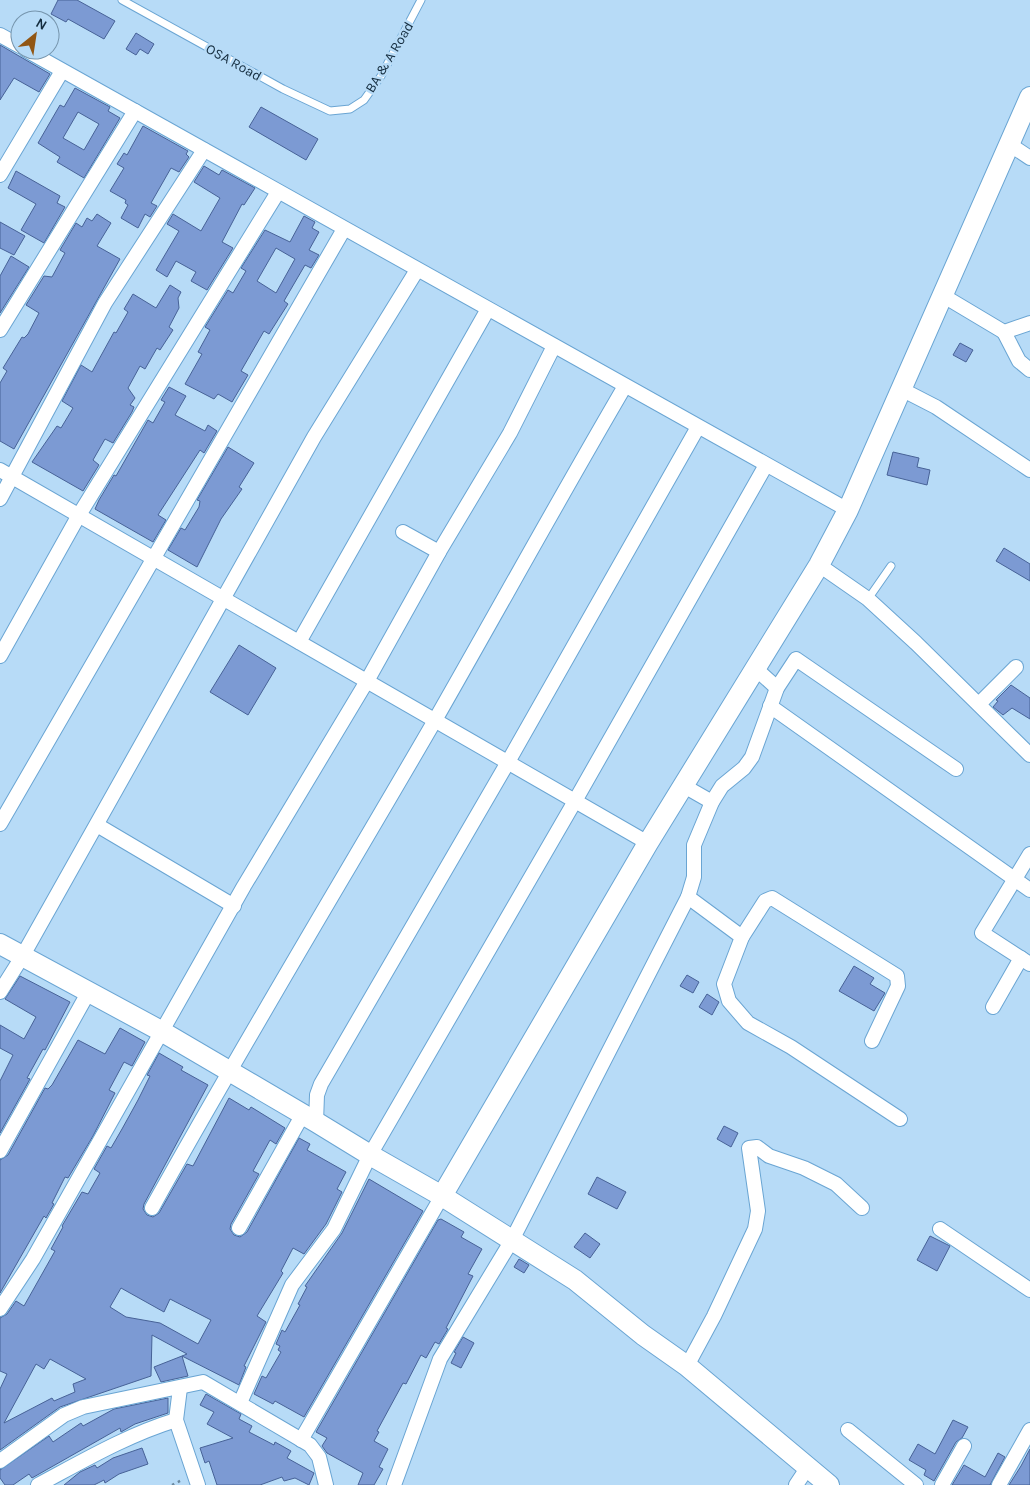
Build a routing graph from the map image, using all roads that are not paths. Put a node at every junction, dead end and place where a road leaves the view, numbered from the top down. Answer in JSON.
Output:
{"nodes":[{"id":1,"x":122,"y":0,"type":"edge"},
{"id":2,"x":421,"y":0,"type":"edge"},
{"id":3,"x":43,"y":60,"type":"edge"},
{"id":4,"x":62,"y":71,"type":"junction"},
{"id":5,"x":1030,"y":96,"type":"edge"},
{"id":6,"x":350,"y":109,"type":"joint"},
{"id":7,"x":135,"y":111,"type":"junction"},
{"id":8,"x":1008,"y":144,"type":"junction"},
{"id":9,"x":204,"y":150,"type":"junction"},
{"id":10,"x":1030,"y":158,"type":"edge"},
{"id":11,"x":0,"y":175,"type":"edge"},
{"id":12,"x":278,"y":192,"type":"junction"},
{"id":13,"x":344,"y":229,"type":"junction"},
{"id":14,"x":417,"y":270,"type":"junction"},
{"id":15,"x":942,"y":295,"type":"junction"},
{"id":16,"x":488,"y":310,"type":"junction"},
{"id":17,"x":1030,"y":323,"type":"edge"},
{"id":18,"x":0,"y":330,"type":"edge"},
{"id":19,"x":1004,"y":332,"type":"junction"},
{"id":20,"x":554,"y":346,"type":"junction"},
{"id":21,"x":1030,"y":370,"type":"edge"},
{"id":22,"x":625,"y":386,"type":"junction"},
{"id":23,"x":901,"y":389,"type":"junction"},
{"id":24,"x":698,"y":427,"type":"junction"},
{"id":25,"x":766,"y":464,"type":"junction"},
{"id":26,"x":0,"y":470,"type":"edge"},
{"id":27,"x":1030,"y":470,"type":"edge"},
{"id":28,"x":12,"y":477,"type":"junction"},
{"id":29,"x":0,"y":499,"type":"edge"},
{"id":30,"x":848,"y":510,"type":"junction"},
{"id":31,"x":78,"y":515,"type":"junction"},
{"id":32,"x":403,"y":532,"type":"dead end"},
{"id":33,"x":439,"y":552,"type":"junction"},
{"id":34,"x":154,"y":559,"type":"junction"},
{"id":35,"x":818,"y":565,"type":"junction"},
{"id":36,"x":891,"y":566,"type":"dead end"},
{"id":37,"x":868,"y":598,"type":"junction"},
{"id":38,"x":224,"y":599,"type":"junction"},
{"id":39,"x":299,"y":642,"type":"junction"},
{"id":40,"x":0,"y":656,"type":"edge"},
{"id":41,"x":1016,"y":667,"type":"dead end"},
{"id":42,"x":755,"y":668,"type":"junction"},
{"id":43,"x":367,"y":681,"type":"junction"},
{"id":44,"x":777,"y":688,"type":"junction"},
{"id":45,"x":979,"y":704,"type":"junction"},
{"id":46,"x":770,"y":706,"type":"junction"},
{"id":47,"x":435,"y":720,"type":"junction"},
{"id":48,"x":1030,"y":755,"type":"edge"},
{"id":49,"x":508,"y":762,"type":"junction"},
{"id":50,"x":956,"y":769,"type":"dead end"},
{"id":51,"x":684,"y":786,"type":"junction"},
{"id":52,"x":575,"y":801,"type":"junction"},
{"id":53,"x":712,"y":802,"type":"junction"},
{"id":54,"x":0,"y":824,"type":"edge"},
{"id":55,"x":97,"y":825,"type":"junction"},
{"id":56,"x":648,"y":843,"type":"junction"},
{"id":57,"x":1030,"y":854,"type":"edge"},
{"id":58,"x":1014,"y":877,"type":"junction"},
{"id":59,"x":1030,"y":890,"type":"edge"},
{"id":60,"x":688,"y":897,"type":"junction"},
{"id":61,"x":234,"y":906,"type":"junction"},
{"id":62,"x":742,"y":937,"type":"junction"},
{"id":63,"x":0,"y":944,"type":"edge"},
{"id":64,"x":22,"y":957,"type":"junction"},
{"id":65,"x":1026,"y":961,"type":"edge"},
{"id":66,"x":0,"y":992,"type":"edge"},
{"id":67,"x":88,"y":993,"type":"junction"},
{"id":68,"x":993,"y":1007,"type":"dead end"},
{"id":69,"x":161,"y":1031,"type":"junction"},
{"id":70,"x":872,"y":1041,"type":"dead end"},
{"id":71,"x":228,"y":1071,"type":"junction"},
{"id":72,"x":310,"y":1118,"type":"junction"},
{"id":73,"x":900,"y":1119,"type":"dead end"},
{"id":74,"x":0,"y":1152,"type":"edge"},
{"id":75,"x":370,"y":1155,"type":"junction"},
{"id":76,"x":769,"y":1156,"type":"junction"},
{"id":77,"x":754,"y":1176,"type":"junction"},
{"id":78,"x":442,"y":1196,"type":"junction"},
{"id":79,"x":152,"y":1208,"type":"dead end"},
{"id":80,"x":862,"y":1208,"type":"dead end"},
{"id":81,"x":239,"y":1228,"type":"dead end"},
{"id":82,"x":940,"y":1229,"type":"dead end"},
{"id":83,"x":512,"y":1240,"type":"junction"},
{"id":84,"x":1030,"y":1290,"type":"edge"},
{"id":85,"x":0,"y":1310,"type":"edge"},
{"id":86,"x":687,"y":1366,"type":"junction"},
{"id":87,"x":180,"y":1388,"type":"junction"},
{"id":88,"x":240,"y":1403,"type":"junction"},
{"id":89,"x":176,"y":1420,"type":"junction"},
{"id":90,"x":848,"y":1430,"type":"dead end"},
{"id":91,"x":1030,"y":1430,"type":"edge"},
{"id":92,"x":301,"y":1440,"type":"junction"},
{"id":93,"x":964,"y":1446,"type":"dead end"},
{"id":94,"x":0,"y":1461,"type":"edge"},
{"id":95,"x":808,"y":1467,"type":"junction"},
{"id":96,"x":38,"y":1485,"type":"edge"},
{"id":97,"x":198,"y":1485,"type":"edge"},
{"id":98,"x":326,"y":1485,"type":"edge"},
{"id":99,"x":394,"y":1485,"type":"edge"},
{"id":100,"x":796,"y":1485,"type":"edge"},
{"id":101,"x":829,"y":1485,"type":"edge"},
{"id":102,"x":916,"y":1485,"type":"edge"},
{"id":103,"x":942,"y":1485,"type":"edge"},
{"id":104,"x":999,"y":1485,"type":"edge"}],
"edges":[{"from":1,"to":6,"type":"lane","name":"OSA Road"},
{"from":2,"to":6,"type":"lane","name":"BA & A Road"},
{"from":3,"to":4,"type":"street"},
{"from":4,"to":7,"type":"street"},
{"from":4,"to":11,"type":"street"},
{"from":5,"to":8,"type":"street"},
{"from":7,"to":9,"type":"street"},
{"from":7,"to":18,"type":"street"},
{"from":8,"to":10,"type":"street"},
{"from":8,"to":15,"type":"street"},
{"from":9,"to":12,"type":"street"},
{"from":9,"to":28,"type":"street"},
{"from":12,"to":13,"type":"street"},
{"from":12,"to":31,"type":"street"},
{"from":13,"to":14,"type":"street"},
{"from":13,"to":34,"type":"street"},
{"from":14,"to":16,"type":"street"},
{"from":14,"to":38,"type":"street"},
{"from":15,"to":19,"type":"street"},
{"from":15,"to":23,"type":"street"},
{"from":16,"to":20,"type":"street"},
{"from":16,"to":39,"type":"street"},
{"from":17,"to":19,"type":"street"},
{"from":19,"to":21,"type":"street"},
{"from":20,"to":22,"type":"street"},
{"from":20,"to":33,"type":"street"},
{"from":22,"to":24,"type":"street"},
{"from":22,"to":47,"type":"street"},
{"from":23,"to":27,"type":"street"},
{"from":23,"to":30,"type":"street"},
{"from":24,"to":25,"type":"street"},
{"from":24,"to":49,"type":"street"},
{"from":25,"to":30,"type":"street"},
{"from":25,"to":52,"type":"street"},
{"from":26,"to":28,"type":"street"},
{"from":28,"to":29,"type":"street"},
{"from":28,"to":31,"type":"street"},
{"from":30,"to":35,"type":"street"},
{"from":31,"to":34,"type":"street"},
{"from":31,"to":40,"type":"street"},
{"from":32,"to":33,"type":"street"},
{"from":33,"to":43,"type":"street"},
{"from":34,"to":38,"type":"street"},
{"from":34,"to":54,"type":"street"},
{"from":35,"to":37,"type":"street"},
{"from":35,"to":42,"type":"street"},
{"from":36,"to":37,"type":"lane"},
{"from":37,"to":45,"type":"street"},
{"from":38,"to":39,"type":"street"},
{"from":38,"to":55,"type":"street"},
{"from":39,"to":43,"type":"street"},
{"from":41,"to":45,"type":"street"},
{"from":42,"to":44,"type":"street"},
{"from":42,"to":51,"type":"street"},
{"from":43,"to":47,"type":"street"},
{"from":43,"to":61,"type":"street"},
{"from":44,"to":46,"type":"street"},
{"from":44,"to":50,"type":"street"},
{"from":45,"to":48,"type":"street"},
{"from":46,"to":53,"type":"street"},
{"from":46,"to":58,"type":"street"},
{"from":47,"to":49,"type":"street"},
{"from":47,"to":71,"type":"street"},
{"from":49,"to":52,"type":"street"},
{"from":49,"to":72,"type":"street"},
{"from":51,"to":53,"type":"street"},
{"from":51,"to":56,"type":"street"},
{"from":52,"to":56,"type":"street"},
{"from":52,"to":75,"type":"street"},
{"from":53,"to":60,"type":"street"},
{"from":55,"to":61,"type":"street"},
{"from":55,"to":64,"type":"street"},
{"from":56,"to":78,"type":"street"},
{"from":57,"to":58,"type":"street"},
{"from":58,"to":59,"type":"street"},
{"from":58,"to":65,"type":"street"},
{"from":60,"to":62,"type":"street"},
{"from":60,"to":83,"type":"street"},
{"from":61,"to":69,"type":"street"},
{"from":62,"to":70,"type":"street"},
{"from":62,"to":73,"type":"street"},
{"from":63,"to":64,"type":"street"},
{"from":64,"to":66,"type":"street"},
{"from":64,"to":67,"type":"street"},
{"from":65,"to":68,"type":"street"},
{"from":67,"to":69,"type":"street"},
{"from":67,"to":74,"type":"street"},
{"from":69,"to":71,"type":"street"},
{"from":69,"to":85,"type":"street"},
{"from":71,"to":72,"type":"street"},
{"from":71,"to":79,"type":"street"},
{"from":72,"to":75,"type":"street"},
{"from":72,"to":81,"type":"street"},
{"from":75,"to":78,"type":"street"},
{"from":75,"to":88,"type":"street"},
{"from":76,"to":77,"type":"street"},
{"from":76,"to":77,"type":"street"},
{"from":76,"to":80,"type":"street"},
{"from":77,"to":86,"type":"street"},
{"from":78,"to":83,"type":"street"},
{"from":78,"to":92,"type":"street"},
{"from":82,"to":84,"type":"street"},
{"from":83,"to":86,"type":"street"},
{"from":83,"to":99,"type":"street"},
{"from":86,"to":95,"type":"street"},
{"from":87,"to":88,"type":"street"},
{"from":87,"to":89,"type":"street"},
{"from":87,"to":94,"type":"street"},
{"from":88,"to":92,"type":"street"},
{"from":89,"to":96,"type":"street"},
{"from":89,"to":97,"type":"street"},
{"from":90,"to":102,"type":"street"},
{"from":91,"to":104,"type":"street"},
{"from":92,"to":98,"type":"street"},
{"from":93,"to":103,"type":"street"},
{"from":95,"to":100,"type":"street"},
{"from":95,"to":101,"type":"street"}]}
